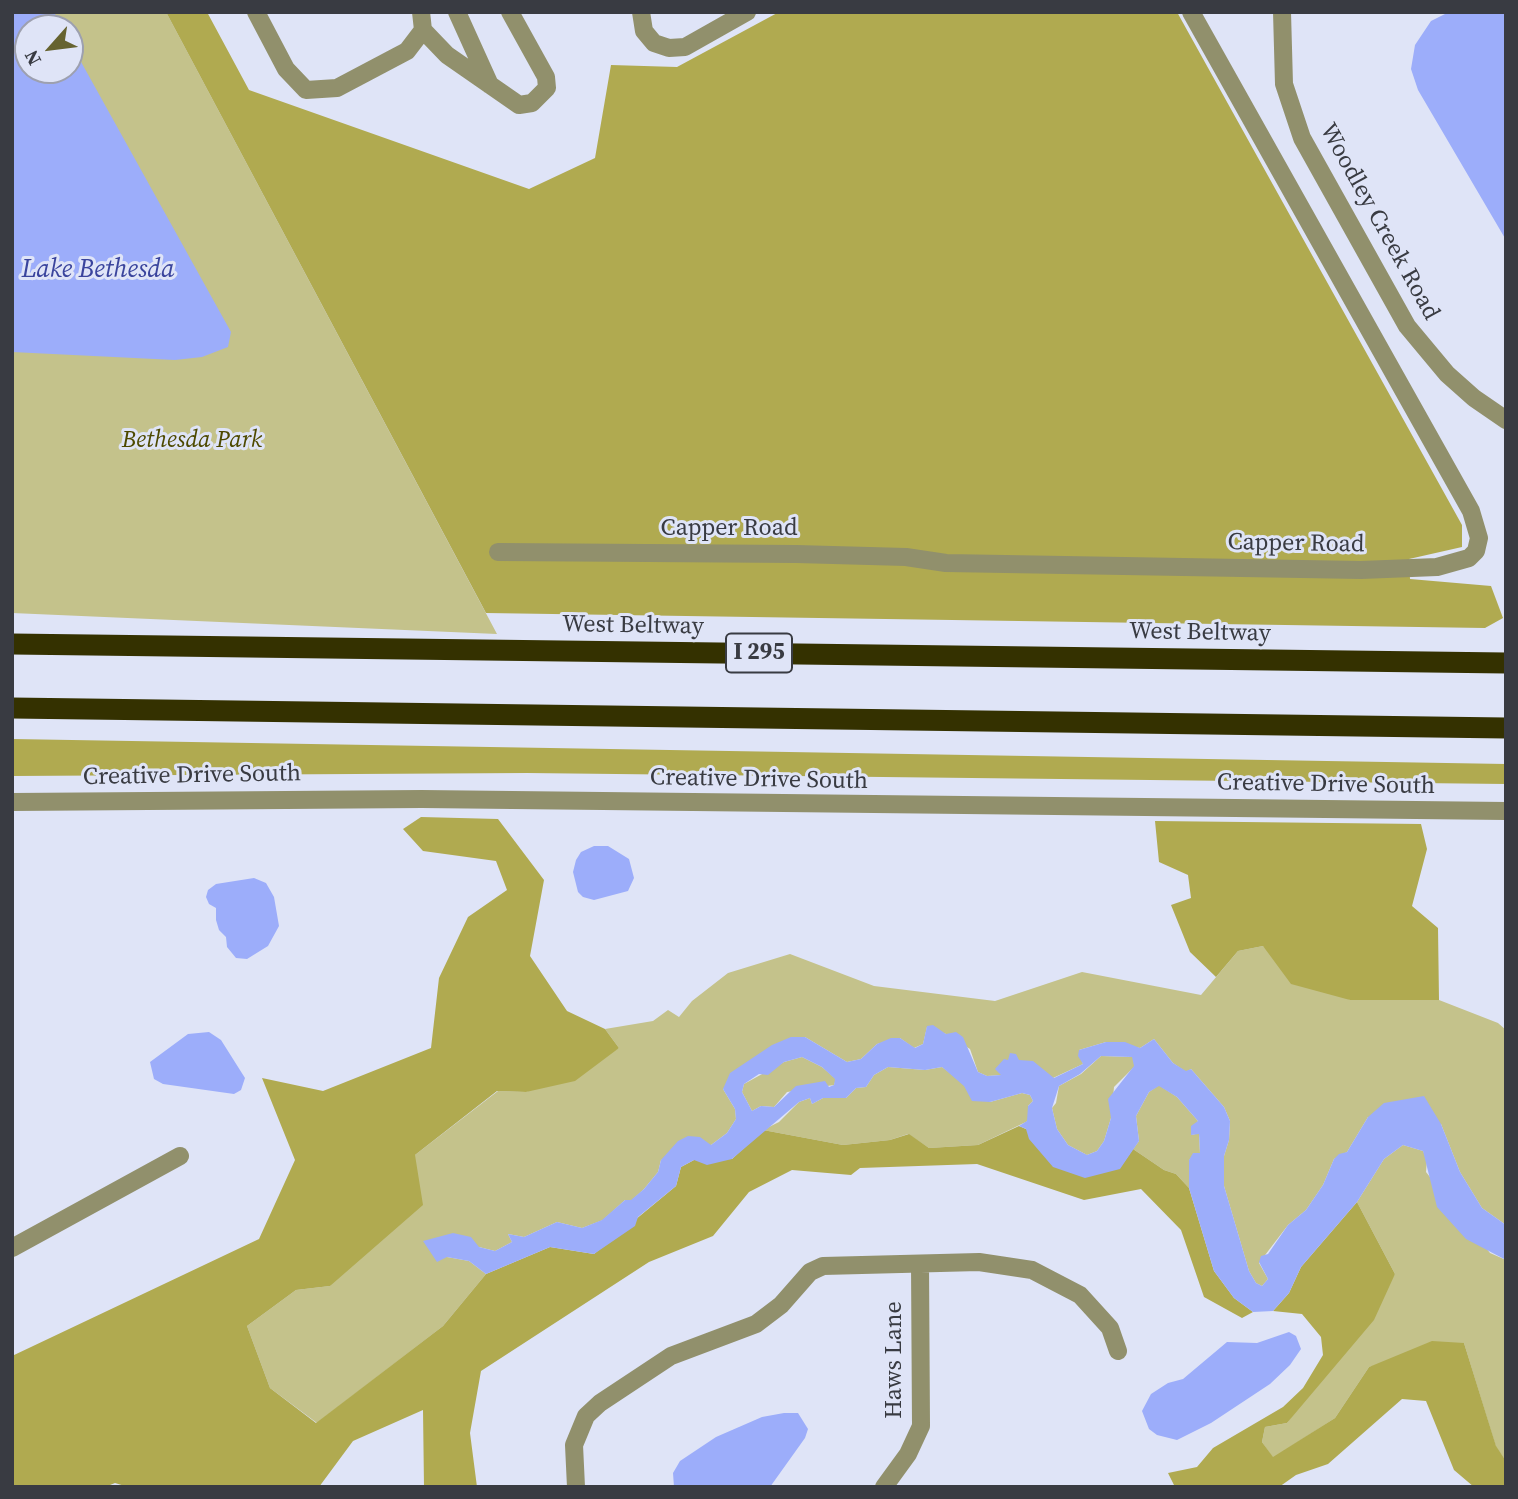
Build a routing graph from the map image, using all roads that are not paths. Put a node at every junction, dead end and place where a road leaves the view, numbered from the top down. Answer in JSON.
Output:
{"nodes":[{"id":1,"x":256,"y":12,"type":"edge"},
{"id":2,"x":457,"y":12,"type":"edge"},
{"id":3,"x":510,"y":12,"type":"edge"},
{"id":4,"x":641,"y":12,"type":"edge"},
{"id":5,"x":747,"y":12,"type":"edge"},
{"id":6,"x":1191,"y":12,"type":"edge"},
{"id":7,"x":1282,"y":12,"type":"edge"},
{"id":8,"x":422,"y":21,"type":"edge"},
{"id":9,"x":490,"y":85,"type":"junction"},
{"id":10,"x":1506,"y":420,"type":"edge"},
{"id":11,"x":498,"y":552,"type":"dead end"},
{"id":12,"x":12,"y":644,"type":"edge"},
{"id":13,"x":1506,"y":663,"type":"edge"},
{"id":14,"x":12,"y":708,"type":"edge"},
{"id":15,"x":1506,"y":727,"type":"edge"},
{"id":16,"x":12,"y":802,"type":"edge"},
{"id":17,"x":1506,"y":811,"type":"edge"},
{"id":18,"x":180,"y":1156,"type":"dead end"},
{"id":19,"x":12,"y":1248,"type":"edge"},
{"id":20,"x":919,"y":1264,"type":"junction"},
{"id":21,"x":1118,"y":1351,"type":"dead end"},
{"id":22,"x":576,"y":1487,"type":"edge"},
{"id":23,"x":884,"y":1487,"type":"edge"}],
"edges":[{"from":1,"to":8,"type":"street"},
{"from":2,"to":9,"type":"street"},
{"from":3,"to":9,"type":"street"},
{"from":4,"to":5,"type":"street"},
{"from":6,"to":11,"type":"street","name":"Capper Road"},
{"from":7,"to":10,"type":"street","name":"Woodley Creek Road"},
{"from":8,"to":9,"type":"street"},
{"from":12,"to":13,"type":"highway","name":"West Beltway","number":"I 295"},
{"from":14,"to":15,"type":"highway"},
{"from":16,"to":17,"type":"street","name":"Creative Drive South"},
{"from":18,"to":19,"type":"street"},
{"from":20,"to":21,"type":"street"},
{"from":20,"to":22,"type":"street"},
{"from":20,"to":23,"type":"street","name":"Haws Lane"}]}
